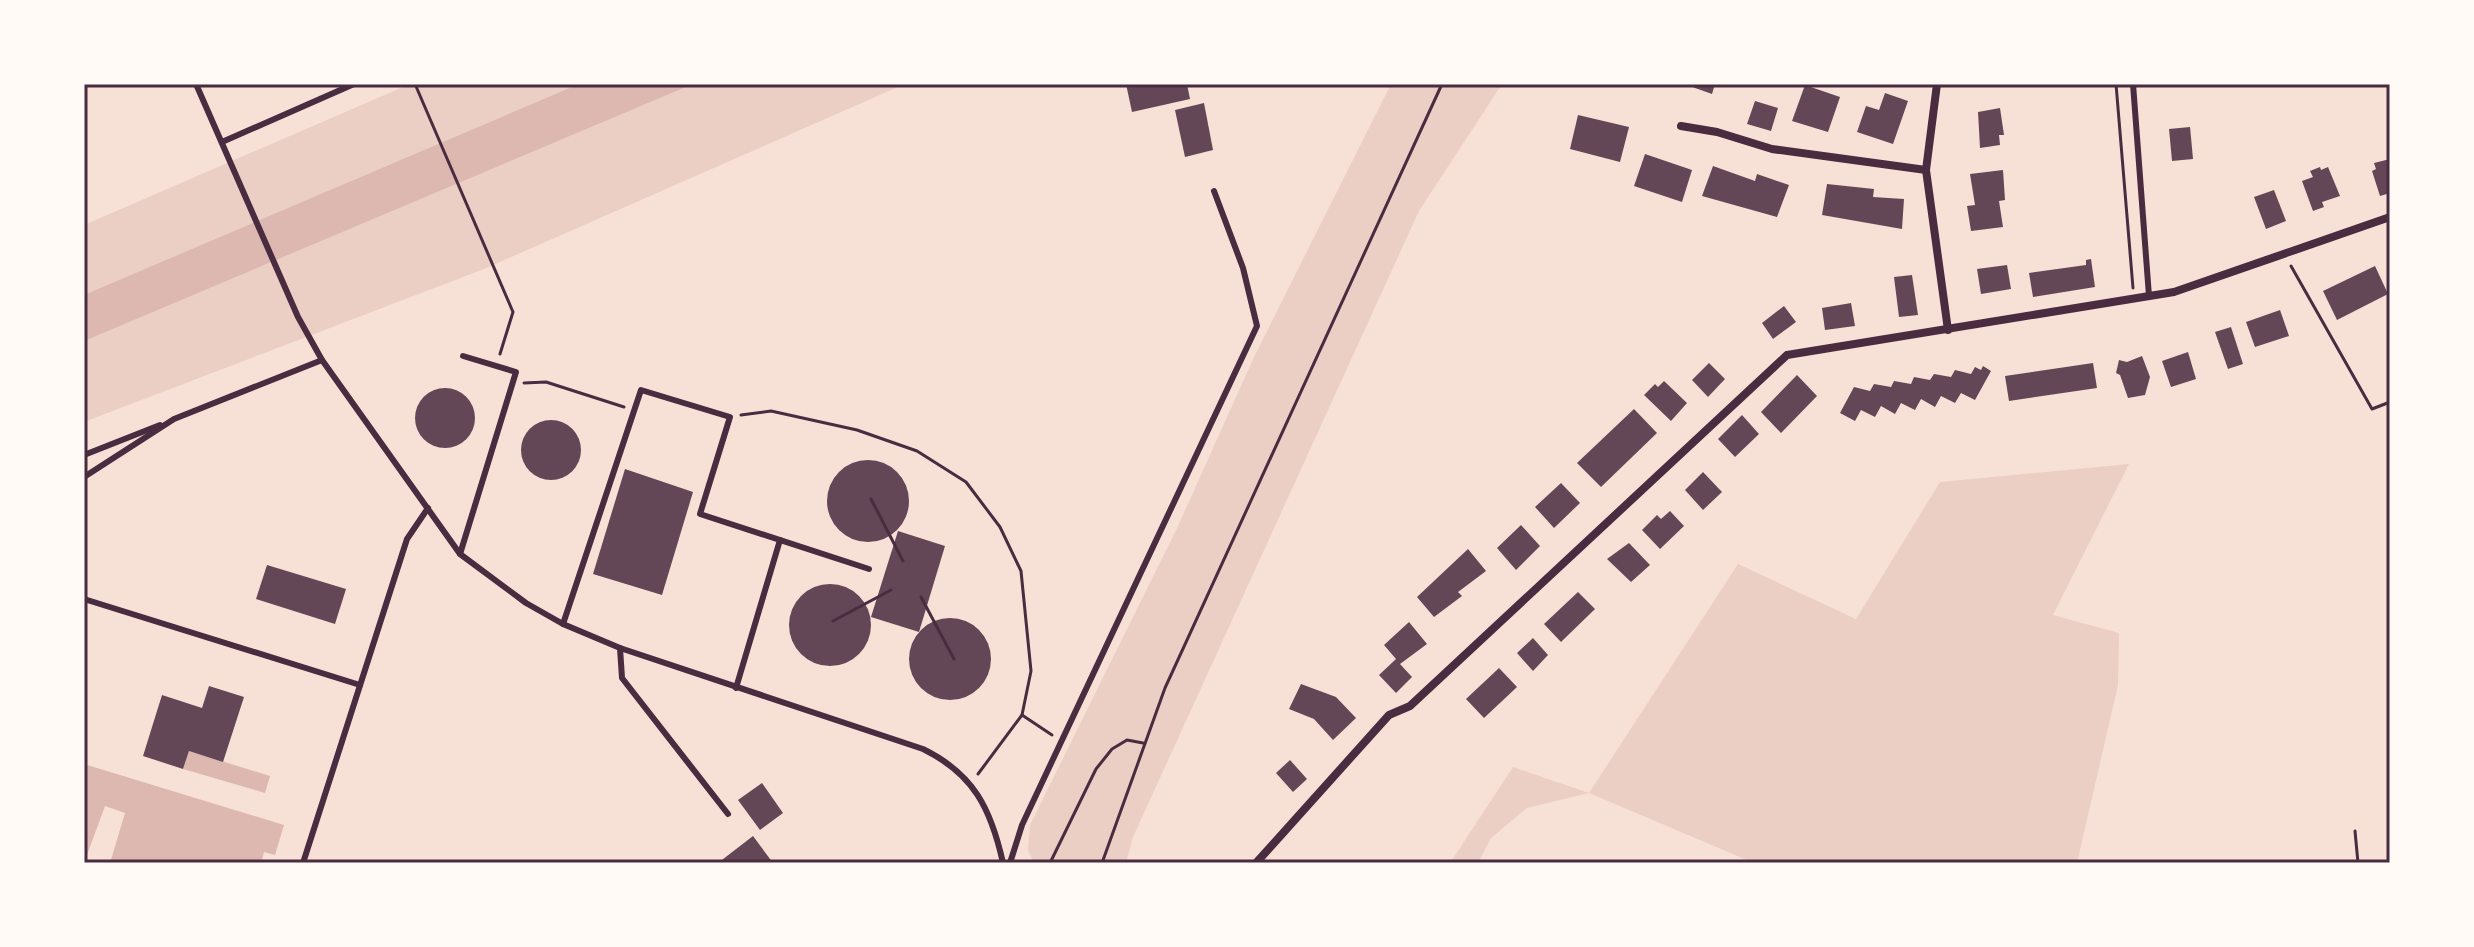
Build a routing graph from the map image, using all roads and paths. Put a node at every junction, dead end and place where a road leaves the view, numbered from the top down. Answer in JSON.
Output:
{"nodes":[{"id":1,"x":196,"y":84,"type":"edge"},
{"id":2,"x":354,"y":84,"type":"edge"},
{"id":3,"x":415,"y":84,"type":"edge"},
{"id":4,"x":1442,"y":84,"type":"edge"},
{"id":5,"x":1937,"y":84,"type":"edge"},
{"id":6,"x":2116,"y":84,"type":"edge"},
{"id":7,"x":2133,"y":84,"type":"edge"},
{"id":8,"x":1681,"y":126,"type":"dead end"},
{"id":9,"x":222,"y":142,"type":"junction"},
{"id":10,"x":1926,"y":170,"type":"junction"},
{"id":11,"x":1214,"y":191,"type":"dead end"},
{"id":12,"x":2390,"y":217,"type":"edge"},
{"id":13,"x":2284,"y":253,"type":"junction"},
{"id":14,"x":2149,"y":296,"type":"junction"},
{"id":15,"x":2133,"y":299,"type":"junction"},
{"id":16,"x":1948,"y":330,"type":"junction"},
{"id":17,"x":463,"y":356,"type":"dead end"},
{"id":18,"x":322,"y":360,"type":"junction"},
{"id":19,"x":497,"y":366,"type":"junction"},
{"id":20,"x":512,"y":384,"type":"junction"},
{"id":21,"x":2390,"y":402,"type":"edge"},
{"id":22,"x":635,"y":410,"type":"junction"},
{"id":23,"x":730,"y":417,"type":"junction"},
{"id":24,"x":174,"y":419,"type":"junction"},
{"id":25,"x":84,"y":455,"type":"edge"},
{"id":26,"x":84,"y":477,"type":"edge"},
{"id":27,"x":871,"y":499,"type":"dead end"},
{"id":28,"x":428,"y":508,"type":"junction"},
{"id":29,"x":780,"y":540,"type":"junction"},
{"id":30,"x":460,"y":554,"type":"junction"},
{"id":31,"x":903,"y":561,"type":"dead end"},
{"id":32,"x":869,"y":569,"type":"dead end"},
{"id":33,"x":891,"y":590,"type":"dead end"},
{"id":34,"x":921,"y":597,"type":"dead end"},
{"id":35,"x":84,"y":599,"type":"edge"},
{"id":36,"x":833,"y":621,"type":"dead end"},
{"id":37,"x":563,"y":624,"type":"junction"},
{"id":38,"x":620,"y":648,"type":"junction"},
{"id":39,"x":954,"y":659,"type":"dead end"},
{"id":40,"x":360,"y":685,"type":"junction"},
{"id":41,"x":736,"y":688,"type":"junction"},
{"id":42,"x":1022,"y":715,"type":"junction"},
{"id":43,"x":1061,"y":741,"type":"junction"},
{"id":44,"x":1143,"y":743,"type":"junction"},
{"id":45,"x":971,"y":782,"type":"junction"},
{"id":46,"x":728,"y":814,"type":"dead end"},
{"id":47,"x":2355,"y":831,"type":"dead end"},
{"id":48,"x":303,"y":863,"type":"edge"},
{"id":49,"x":1003,"y":863,"type":"edge"},
{"id":50,"x":1010,"y":863,"type":"edge"},
{"id":51,"x":1050,"y":863,"type":"edge"},
{"id":52,"x":1102,"y":863,"type":"edge"},
{"id":53,"x":1256,"y":863,"type":"edge"},
{"id":54,"x":2358,"y":863,"type":"edge"}],
"edges":[{"from":1,"to":9,"type":"lane"},
{"from":2,"to":9,"type":"lane"},
{"from":3,"to":19,"type":"path"},
{"from":4,"to":44,"type":"path"},
{"from":5,"to":10,"type":"street"},
{"from":6,"to":15,"type":"path"},
{"from":7,"to":14,"type":"lane"},
{"from":8,"to":10,"type":"street"},
{"from":9,"to":18,"type":"lane"},
{"from":10,"to":16,"type":"street"},
{"from":11,"to":43,"type":"lane"},
{"from":12,"to":13,"type":"street"},
{"from":13,"to":14,"type":"street"},
{"from":13,"to":21,"type":"path"},
{"from":14,"to":15,"type":"street"},
{"from":15,"to":16,"type":"street"},
{"from":16,"to":53,"type":"street"},
{"from":17,"to":19,"type":"lane"},
{"from":18,"to":24,"type":"lane"},
{"from":18,"to":28,"type":"lane"},
{"from":19,"to":20,"type":"lane"},
{"from":20,"to":22,"type":"path"},
{"from":20,"to":30,"type":"lane"},
{"from":22,"to":23,"type":"lane"},
{"from":22,"to":37,"type":"lane"},
{"from":23,"to":29,"type":"lane"},
{"from":23,"to":42,"type":"path"},
{"from":24,"to":25,"type":"lane"},
{"from":24,"to":26,"type":"lane"},
{"from":27,"to":31,"type":"path"},
{"from":28,"to":30,"type":"lane"},
{"from":28,"to":40,"type":"lane"},
{"from":29,"to":32,"type":"lane"},
{"from":29,"to":41,"type":"lane"},
{"from":30,"to":37,"type":"lane"},
{"from":33,"to":36,"type":"path"},
{"from":34,"to":39,"type":"path"},
{"from":35,"to":40,"type":"lane"},
{"from":37,"to":38,"type":"lane"},
{"from":38,"to":41,"type":"lane"},
{"from":38,"to":46,"type":"lane"},
{"from":40,"to":48,"type":"lane"},
{"from":41,"to":45,"type":"lane"},
{"from":42,"to":43,"type":"path"},
{"from":42,"to":45,"type":"path"},
{"from":43,"to":50,"type":"lane"},
{"from":44,"to":51,"type":"path"},
{"from":44,"to":52,"type":"path"},
{"from":45,"to":49,"type":"lane"},
{"from":47,"to":54,"type":"path"}]}
